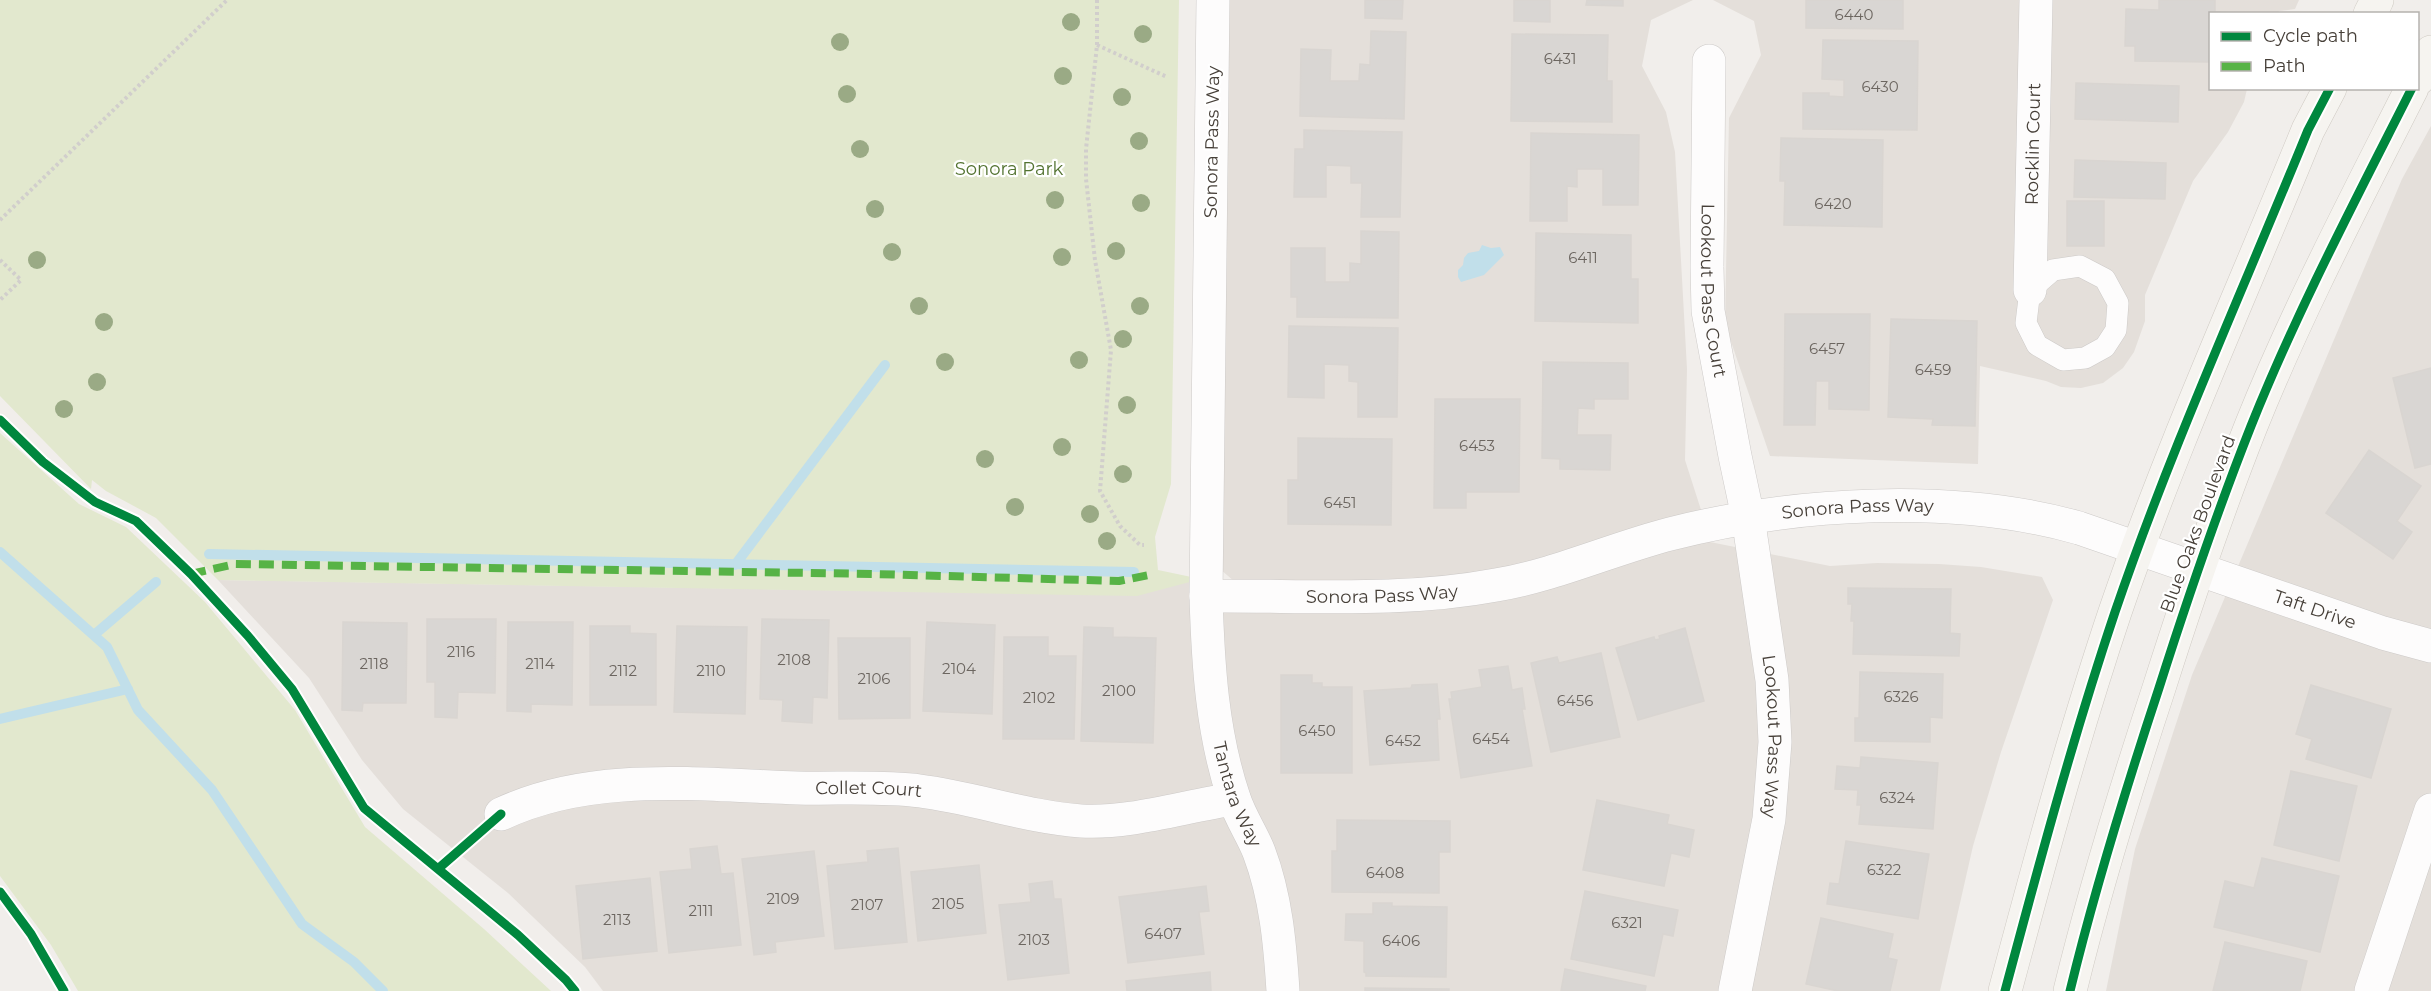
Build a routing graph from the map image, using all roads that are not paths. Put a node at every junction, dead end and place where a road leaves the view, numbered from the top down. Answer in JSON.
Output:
{"nodes":[{"id":1,"x":1213,"y":0,"type":"edge"},
{"id":2,"x":2036,"y":0,"type":"edge"},
{"id":3,"x":2431,"y":52,"type":"edge"},
{"id":4,"x":1709,"y":61,"type":"dead end"},
{"id":5,"x":2419,"y":77,"type":"edge"},
{"id":6,"x":2329,"y":90,"type":"edge"},
{"id":7,"x":2411,"y":90,"type":"edge"},
{"id":8,"x":2030,"y":290,"type":"junction"},
{"id":9,"x":1748,"y":517,"type":"junction"},
{"id":10,"x":2139,"y":548,"type":"junction"},
{"id":11,"x":2199,"y":569,"type":"junction"},
{"id":12,"x":1206,"y":596,"type":"junction"},
{"id":13,"x":2431,"y":646,"type":"edge"},
{"id":14,"x":1234,"y":799,"type":"junction"},
{"id":15,"x":2431,"y":810,"type":"edge"},
{"id":16,"x":501,"y":814,"type":"dead end"},
{"id":17,"x":1283,"y":991,"type":"edge"},
{"id":18,"x":1735,"y":991,"type":"edge"},
{"id":19,"x":2005,"y":991,"type":"edge"},
{"id":20,"x":2070,"y":991,"type":"edge"},
{"id":21,"x":2371,"y":991,"type":"edge"}],
"edges":[{"from":1,"to":12,"type":"street","name":"Sonora Pass Way"},
{"from":2,"to":8,"type":"street","name":"Rocklin Court"},
{"from":3,"to":5,"type":"main road"},
{"from":4,"to":9,"type":"street","name":"Lookout Pass Court"},
{"from":6,"to":10,"type":"main road"},
{"from":7,"to":11,"type":"main road","name":"Blue Oaks Boulevard"},
{"from":8,"to":8,"type":"lane"},
{"from":9,"to":10,"type":"street","name":"Sonora Pass Way"},
{"from":9,"to":12,"type":"street","name":"Sonora Pass Way"},
{"from":9,"to":18,"type":"street","name":"Lookout Pass Way"},
{"from":10,"to":11,"type":"street","name":"Sonora Pass Way"},
{"from":10,"to":19,"type":"main road"},
{"from":11,"to":13,"type":"street","name":"Taft Drive"},
{"from":11,"to":20,"type":"main road","name":"Blue Oaks Boulevard"},
{"from":12,"to":14,"type":"street","name":"Tantara Way"},
{"from":14,"to":16,"type":"street","name":"Collet Court"},
{"from":14,"to":17,"type":"street","name":"Tantara Way"},
{"from":15,"to":21,"type":"street"}]}
